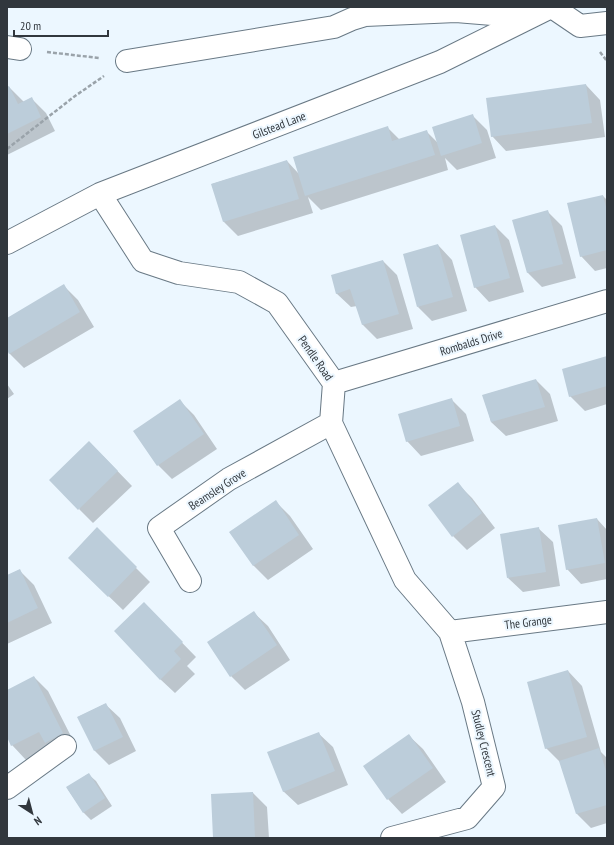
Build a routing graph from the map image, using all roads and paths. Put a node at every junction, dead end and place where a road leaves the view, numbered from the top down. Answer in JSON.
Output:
{"nodes":[{"id":1,"x":552,"y":7,"type":"edge"},
{"id":2,"x":531,"y":17,"type":"junction"},
{"id":3,"x":607,"y":23,"type":"edge"},
{"id":4,"x":13,"y":48,"type":"edge"},
{"id":5,"x":127,"y":61,"type":"junction"},
{"id":6,"x":7,"y":149,"type":"edge"},
{"id":7,"x":100,"y":194,"type":"junction"},
{"id":8,"x":7,"y":243,"type":"edge"},
{"id":9,"x":607,"y":301,"type":"edge"},
{"id":10,"x":334,"y":383,"type":"junction"},
{"id":11,"x":331,"y":423,"type":"junction"},
{"id":12,"x":190,"y":581,"type":"dead end"},
{"id":13,"x":607,"y":612,"type":"edge"},
{"id":14,"x":450,"y":632,"type":"junction"},
{"id":15,"x":65,"y":746,"type":"dead end"},
{"id":16,"x":7,"y":788,"type":"edge"},
{"id":17,"x":392,"y":838,"type":"edge"}],
"edges":[{"from":1,"to":2,"type":"street","name":"Gilstead Lane"},
{"from":1,"to":3,"type":"street"},
{"from":2,"to":5,"type":"street"},
{"from":2,"to":7,"type":"street","name":"Gilstead Lane"},
{"from":4,"to":5,"type":"path"},
{"from":5,"to":6,"type":"path"},
{"from":7,"to":8,"type":"street","name":"Gilstead Lane"},
{"from":7,"to":10,"type":"street","name":"Pendle Road"},
{"from":9,"to":10,"type":"street","name":"Rombalds Drive"},
{"from":10,"to":11,"type":"street","name":"Pendle Road"},
{"from":11,"to":12,"type":"street","name":"Beamsley Grove"},
{"from":11,"to":14,"type":"street","name":"Pendle Road"},
{"from":13,"to":14,"type":"street","name":"The Grange"},
{"from":14,"to":17,"type":"street","name":"Studley Crescent"},
{"from":15,"to":16,"type":"street"}]}
